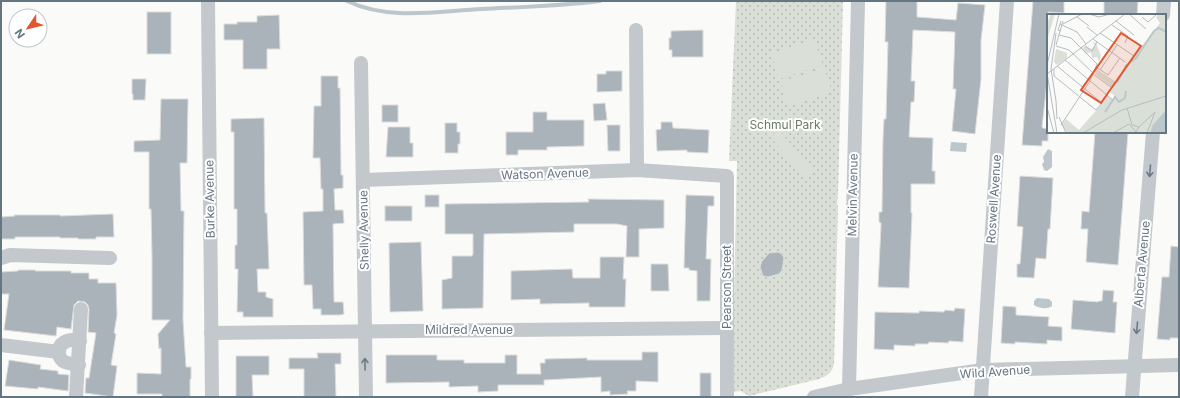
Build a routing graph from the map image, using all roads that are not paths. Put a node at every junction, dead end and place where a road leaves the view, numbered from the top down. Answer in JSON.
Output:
{"nodes":[{"id":1,"x":208,"y":1,"type":"edge"},
{"id":2,"x":858,"y":1,"type":"edge"},
{"id":3,"x":1007,"y":1,"type":"edge"},
{"id":4,"x":1164,"y":1,"type":"edge"},
{"id":5,"x":1163,"y":14,"type":"edge"},
{"id":6,"x":636,"y":30,"type":"dead end"},
{"id":7,"x":361,"y":63,"type":"dead end"},
{"id":8,"x":1153,"y":133,"type":"edge"},
{"id":9,"x":637,"y":170,"type":"junction"},
{"id":10,"x":727,"y":176,"type":"joint"},
{"id":11,"x":363,"y":180,"type":"junction"},
{"id":12,"x":1,"y":258,"type":"edge"},
{"id":13,"x":110,"y":258,"type":"dead end"},
{"id":14,"x":81,"y":309,"type":"dead end"},
{"id":15,"x":726,"y":328,"type":"junction"},
{"id":16,"x":364,"y":331,"type":"junction"},
{"id":17,"x":211,"y":333,"type":"junction"},
{"id":18,"x":80,"y":341,"type":"junction"},
{"id":19,"x":1,"y":344,"type":"edge"},
{"id":20,"x":59,"y":352,"type":"junction"},
{"id":21,"x":78,"y":365,"type":"junction"},
{"id":22,"x":1179,"y":365,"type":"edge"},
{"id":23,"x":1134,"y":366,"type":"junction"},
{"id":24,"x":983,"y":370,"type":"junction"},
{"id":25,"x":849,"y":389,"type":"junction"},
{"id":26,"x":822,"y":396,"type":"edge"},
{"id":27,"x":76,"y":397,"type":"edge"},
{"id":28,"x":212,"y":397,"type":"edge"},
{"id":29,"x":366,"y":397,"type":"edge"},
{"id":30,"x":727,"y":397,"type":"edge"},
{"id":31,"x":981,"y":397,"type":"edge"},
{"id":32,"x":1132,"y":397,"type":"edge"}],
"edges":[{"from":1,"to":17,"type":"street","name":"Burke Avenue"},
{"from":2,"to":25,"type":"street","name":"Melvin Avenue"},
{"from":3,"to":24,"type":"street","name":"Roswell Avenue"},
{"from":4,"to":5,"type":"street"},
{"from":6,"to":9,"type":"street"},
{"from":7,"to":11,"type":"street","name":"Shelly Avenue"},
{"from":8,"to":23,"type":"street","name":"Alberta Avenue","one_way":true},
{"from":9,"to":10,"type":"street","name":"Watson Avenue"},
{"from":9,"to":11,"type":"street","name":"Watson Avenue"},
{"from":10,"to":15,"type":"street","name":"Pearson Street"},
{"from":11,"to":16,"type":"street","name":"Shelly Avenue"},
{"from":12,"to":13,"type":"street"},
{"from":14,"to":18,"type":"street"},
{"from":15,"to":16,"type":"street","name":"Mildred Avenue"},
{"from":15,"to":30,"type":"street","name":"Pearson Street"},
{"from":16,"to":17,"type":"street","name":"Mildred Avenue"},
{"from":29,"to":16,"type":"street","name":"Shelly Avenue","one_way":true},
{"from":17,"to":28,"type":"street","name":"Burke Avenue"},
{"from":18,"to":20,"type":"street"},
{"from":18,"to":21,"type":"street"},
{"from":19,"to":20,"type":"street"},
{"from":20,"to":21,"type":"street"},
{"from":21,"to":27,"type":"street"},
{"from":22,"to":23,"type":"street","name":"Wild Avenue"},
{"from":23,"to":24,"type":"street","name":"Wild Avenue"},
{"from":23,"to":32,"type":"street","name":"Alberta Avenue"},
{"from":24,"to":25,"type":"street","name":"Wild Avenue"},
{"from":24,"to":31,"type":"street","name":"Roswell Avenue"},
{"from":25,"to":26,"type":"street","name":"Wild Avenue"}]}
